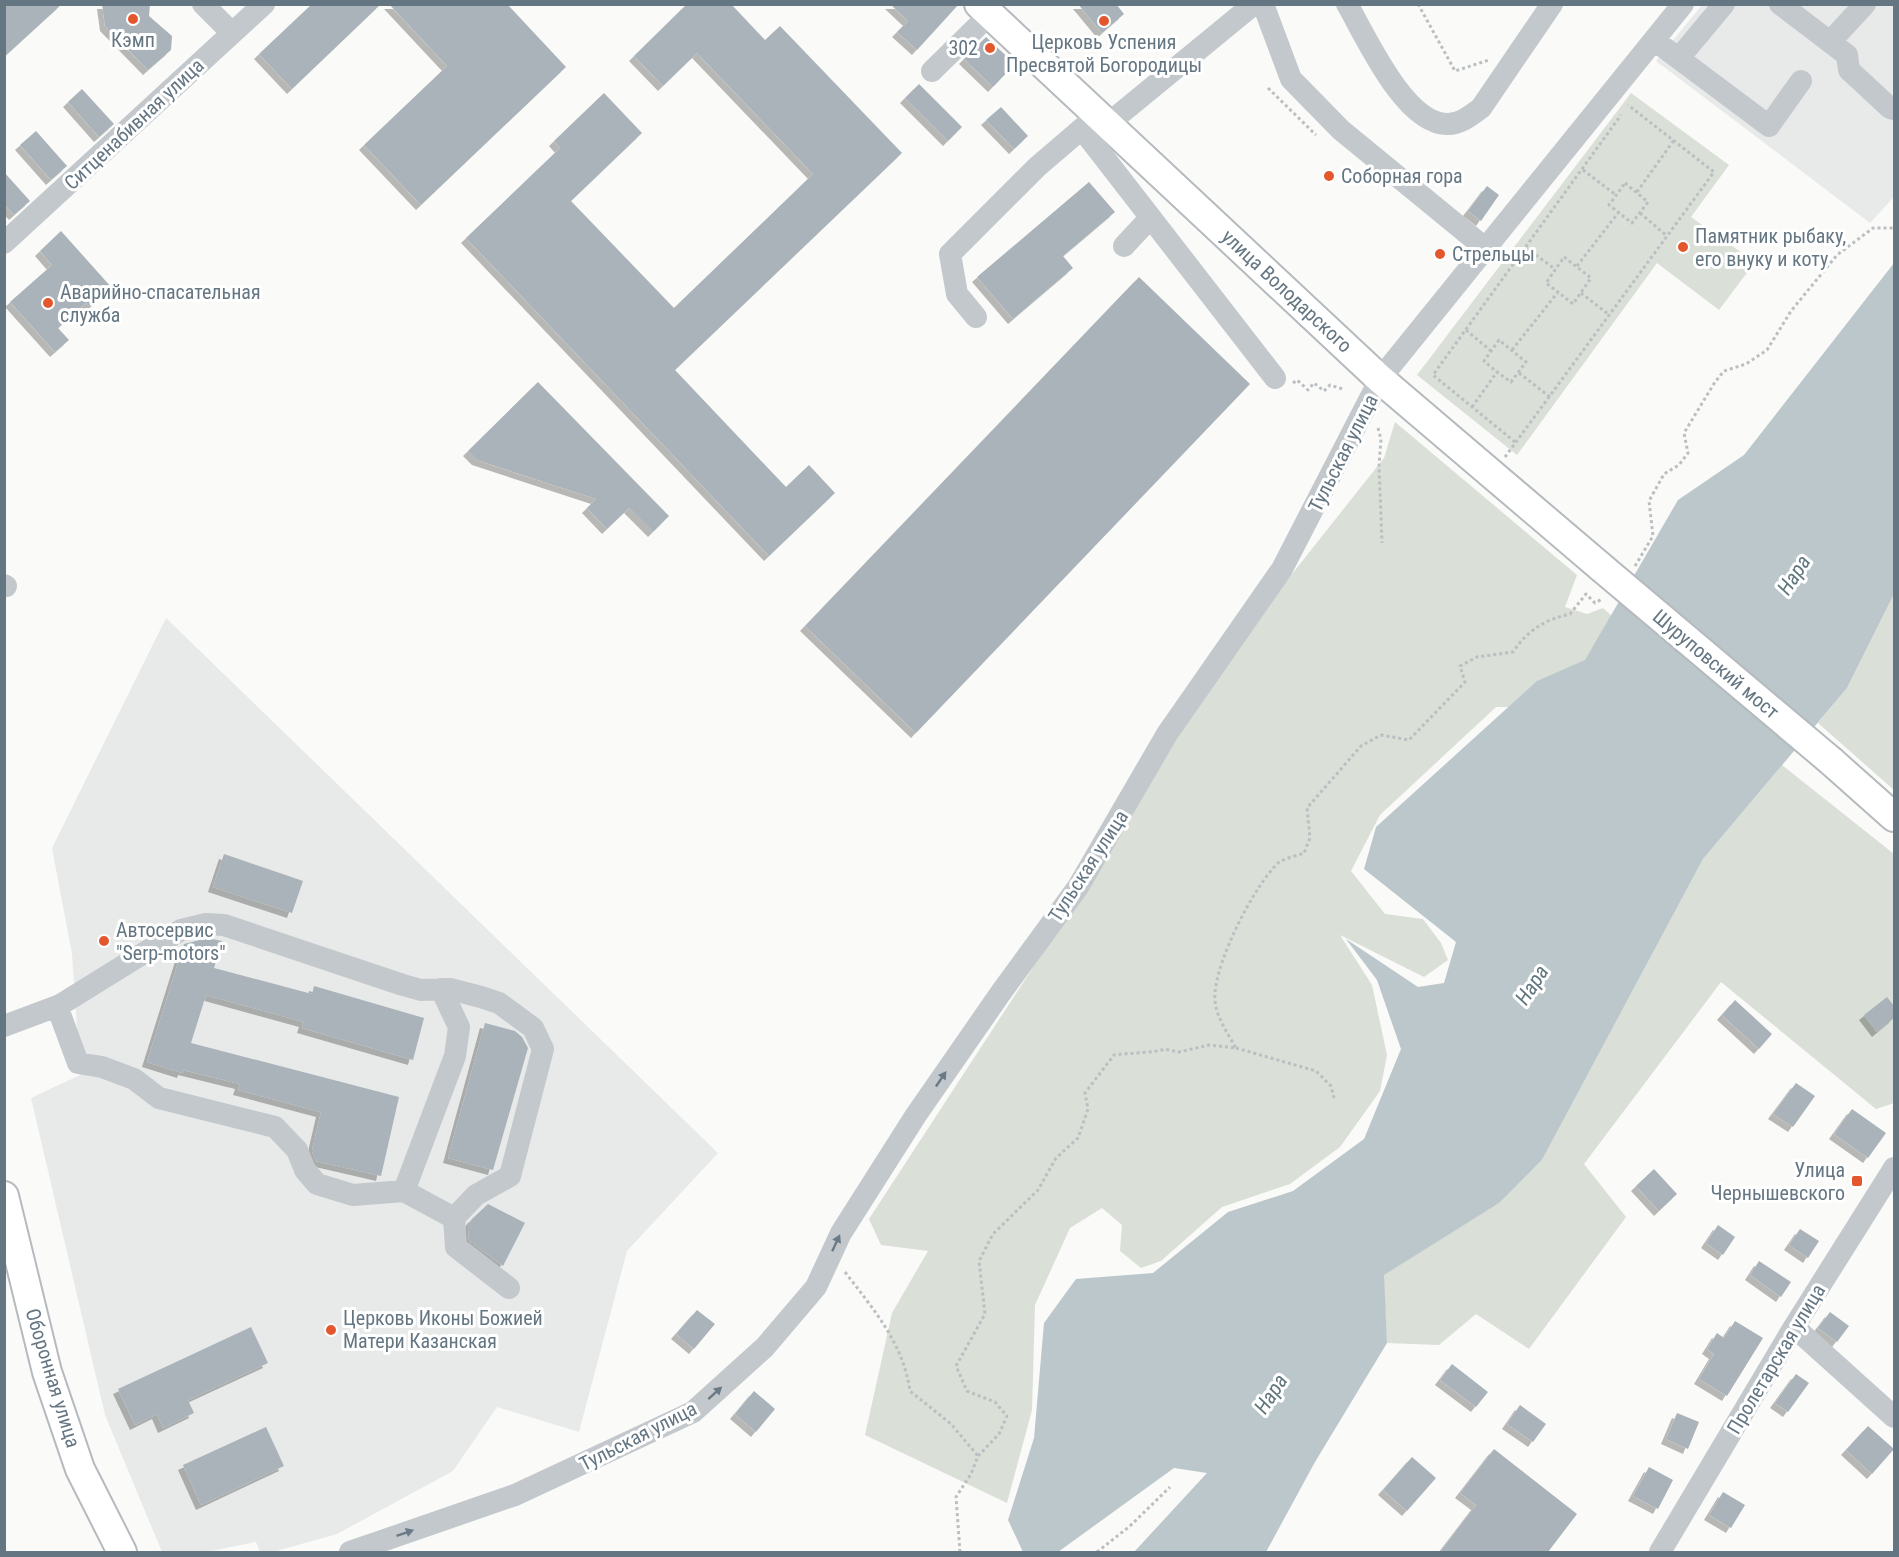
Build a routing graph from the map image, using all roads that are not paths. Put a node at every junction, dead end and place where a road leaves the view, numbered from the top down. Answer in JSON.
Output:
{"nodes":[{"id":1,"x":203,"y":4,"type":"edge"},
{"id":2,"x":264,"y":4,"type":"edge"},
{"id":3,"x":1254,"y":4,"type":"edge"},
{"id":4,"x":1263,"y":4,"type":"edge"},
{"id":5,"x":1347,"y":4,"type":"edge"},
{"id":6,"x":1552,"y":4,"type":"edge"},
{"id":7,"x":1683,"y":4,"type":"edge"},
{"id":8,"x":1724,"y":4,"type":"edge"},
{"id":9,"x":1780,"y":4,"type":"edge"},
{"id":10,"x":1865,"y":4,"type":"edge"},
{"id":11,"x":985,"y":9,"type":"edge"},
{"id":12,"x":232,"y":33,"type":"junction"},
{"id":13,"x":1654,"y":40,"type":"junction"},
{"id":14,"x":1830,"y":42,"type":"junction"},
{"id":15,"x":1679,"y":58,"type":"junction"},
{"id":16,"x":932,"y":71,"type":"dead end"},
{"id":17,"x":1801,"y":81,"type":"dead end"},
{"id":18,"x":1894,"y":109,"type":"edge"},
{"id":19,"x":1096,"y":122,"type":"junction"},
{"id":20,"x":1150,"y":218,"type":"junction"},
{"id":21,"x":4,"y":243,"type":"edge"},
{"id":22,"x":1124,"y":246,"type":"dead end"},
{"id":23,"x":1485,"y":248,"type":"junction"},
{"id":24,"x":976,"y":317,"type":"dead end"},
{"id":25,"x":1275,"y":378,"type":"road end"},
{"id":26,"x":1380,"y":379,"type":"junction"},
{"id":27,"x":1602,"y":568,"type":"joint"},
{"id":28,"x":1894,"y":817,"type":"edge"},
{"id":29,"x":441,"y":989,"type":"junction"},
{"id":30,"x":57,"y":1006,"type":"junction"},
{"id":31,"x":4,"y":1026,"type":"edge"},
{"id":32,"x":1894,"y":1168,"type":"edge"},
{"id":33,"x":404,"y":1191,"type":"junction"},
{"id":34,"x":6,"y":1215,"type":"edge"},
{"id":35,"x":454,"y":1218,"type":"junction"},
{"id":36,"x":509,"y":1288,"type":"dead end"},
{"id":37,"x":1794,"y":1327,"type":"junction"},
{"id":38,"x":1894,"y":1417,"type":"edge"},
{"id":39,"x":122,"y":1552,"type":"edge"},
{"id":40,"x":350,"y":1552,"type":"edge"},
{"id":41,"x":1660,"y":1552,"type":"edge"}],
"edges":[{"from":1,"to":12,"type":"street"},
{"from":2,"to":12,"type":"street","name":"Ситценабивная улица"},
{"from":3,"to":19,"type":"street"},
{"from":4,"to":23,"type":"street"},
{"from":5,"to":6,"type":"street"},
{"from":7,"to":13,"type":"street","name":"Тульская улица"},
{"from":8,"to":15,"type":"street"},
{"from":9,"to":14,"type":"street"},
{"from":10,"to":14,"type":"street"},
{"from":11,"to":16,"type":"street"},
{"from":11,"to":19,"type":"main road","name":"улица Володарского"},
{"from":12,"to":21,"type":"street","name":"Ситценабивная улица"},
{"from":13,"to":15,"type":"street"},
{"from":13,"to":23,"type":"street","name":"Тульская улица"},
{"from":14,"to":18,"type":"street"},
{"from":15,"to":17,"type":"street"},
{"from":19,"to":20,"type":"street"},
{"from":19,"to":24,"type":"street"},
{"from":19,"to":26,"type":"main road","name":"улица Володарского"},
{"from":20,"to":22,"type":"street"},
{"from":20,"to":25,"type":"street"},
{"from":23,"to":26,"type":"street","name":"Тульская улица"},
{"from":26,"to":27,"type":"main road","name":"улица Володарского"},
{"from":40,"to":26,"type":"street","name":"Тульская улица","one_way":true},
{"from":27,"to":28,"type":"main road","name":"Шуруповский мост","bridge":true},
{"from":29,"to":30,"type":"street"},
{"from":29,"to":33,"type":"street"},
{"from":29,"to":35,"type":"street"},
{"from":30,"to":31,"type":"street"},
{"from":30,"to":33,"type":"street"},
{"from":32,"to":37,"type":"street","name":"Пролетарская улица"},
{"from":33,"to":35,"type":"street"},
{"from":34,"to":39,"type":"main road","name":"Оборонная улица"},
{"from":35,"to":36,"type":"street"},
{"from":37,"to":38,"type":"street"},
{"from":37,"to":41,"type":"street","name":"Пролетарская улица"}]}
